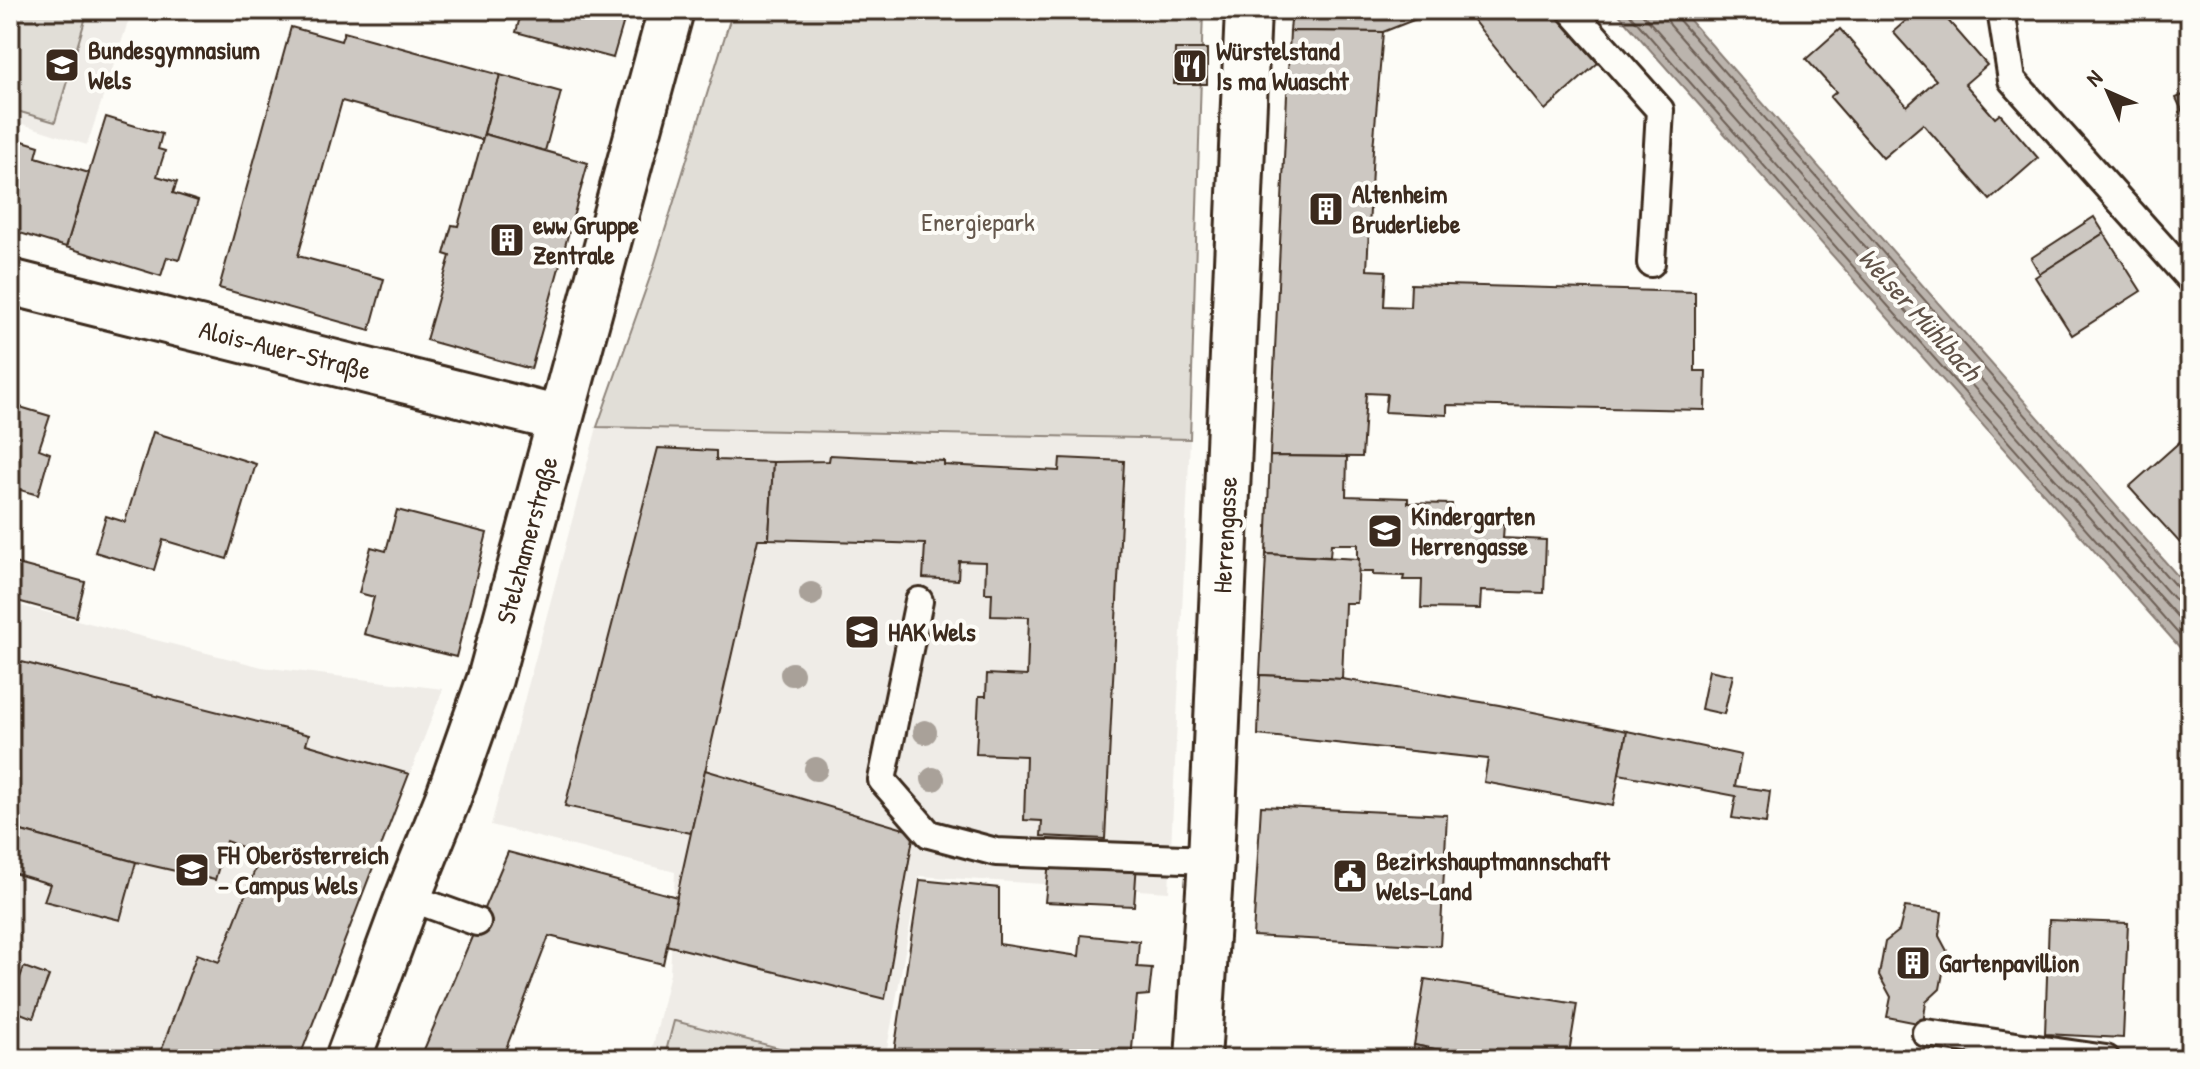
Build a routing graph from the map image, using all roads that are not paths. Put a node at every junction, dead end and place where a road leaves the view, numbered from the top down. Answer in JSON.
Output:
{"nodes":[{"id":1,"x":671,"y":10,"type":"edge"},
{"id":2,"x":1248,"y":10,"type":"edge"},
{"id":3,"x":1571,"y":10,"type":"edge"},
{"id":4,"x":2001,"y":10,"type":"edge"},
{"id":5,"x":1651,"y":263,"type":"dead end"},
{"id":6,"x":2190,"y":279,"type":"edge"},
{"id":7,"x":10,"y":282,"type":"edge"},
{"id":8,"x":560,"y":419,"type":"junction"},
{"id":9,"x":919,"y":601,"type":"dead end"},
{"id":10,"x":1211,"y":860,"type":"junction"},
{"id":11,"x":408,"y":897,"type":"junction"},
{"id":12,"x":477,"y":922,"type":"dead end"},
{"id":13,"x":1926,"y":1033,"type":"dead end"},
{"id":14,"x":348,"y":1059,"type":"edge"},
{"id":15,"x":1198,"y":1059,"type":"edge"},
{"id":16,"x":2106,"y":1059,"type":"edge"}],
"edges":[{"from":1,"to":8,"type":"street","name":"Stelzhamerstraße"},
{"from":2,"to":10,"type":"street","name":"Herrengasse"},
{"from":3,"to":5,"type":"lane"},
{"from":4,"to":6,"type":"lane"},
{"from":7,"to":8,"type":"street","name":"Alois-Auer-Straße"},
{"from":8,"to":11,"type":"street","name":"Stelzhamerstraße"},
{"from":9,"to":10,"type":"lane"},
{"from":10,"to":15,"type":"street","name":"Herrengasse"},
{"from":11,"to":12,"type":"lane"},
{"from":11,"to":14,"type":"street","name":"Stelzhamerstraße"},
{"from":13,"to":16,"type":"lane"}]}
